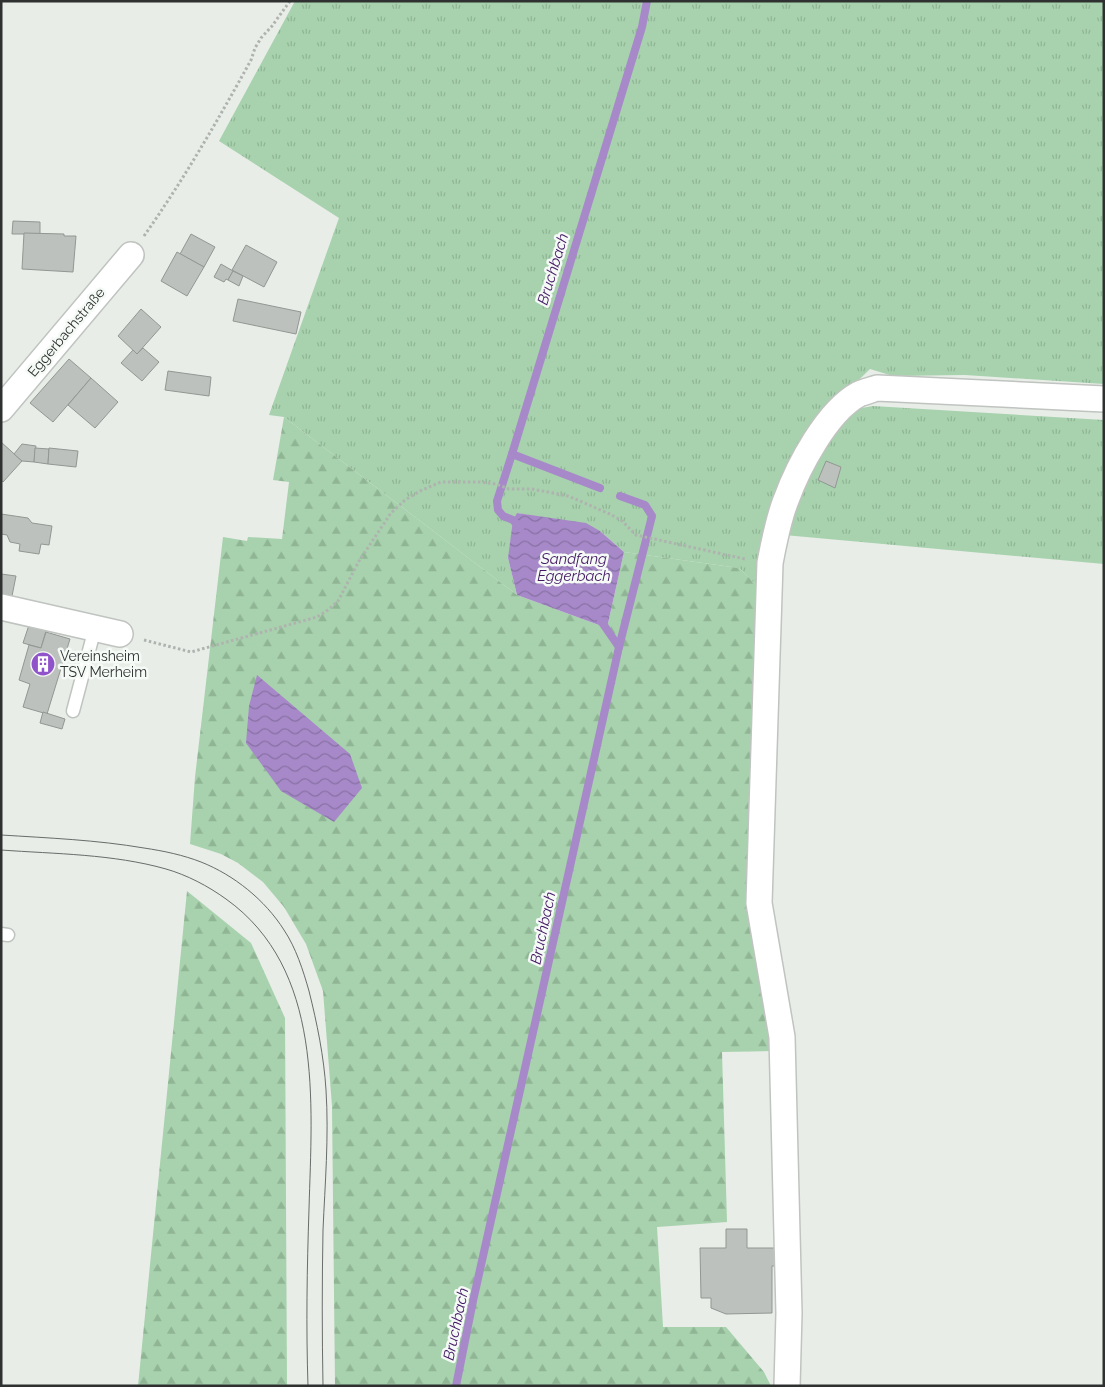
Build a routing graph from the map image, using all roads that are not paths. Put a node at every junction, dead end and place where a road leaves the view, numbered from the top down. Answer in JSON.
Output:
{"nodes":[{"id":1,"x":130,"y":254,"type":"road end"},
{"id":2,"x":1104,"y":399,"type":"edge"},
{"id":3,"x":1,"y":409,"type":"edge"},
{"id":4,"x":1,"y":607,"type":"edge"},
{"id":5,"x":95,"y":628,"type":"junction"},
{"id":6,"x":120,"y":634,"type":"road end"},
{"id":7,"x":73,"y":711,"type":"dead end"},
{"id":8,"x":787,"y":1386,"type":"edge"}],
"edges":[{"from":1,"to":3,"type":"street","name":"Eggerbachstraße"},
{"from":2,"to":8,"type":"street"},
{"from":4,"to":5,"type":"street"},
{"from":5,"to":6,"type":"street"},
{"from":5,"to":7,"type":"lane"}]}
